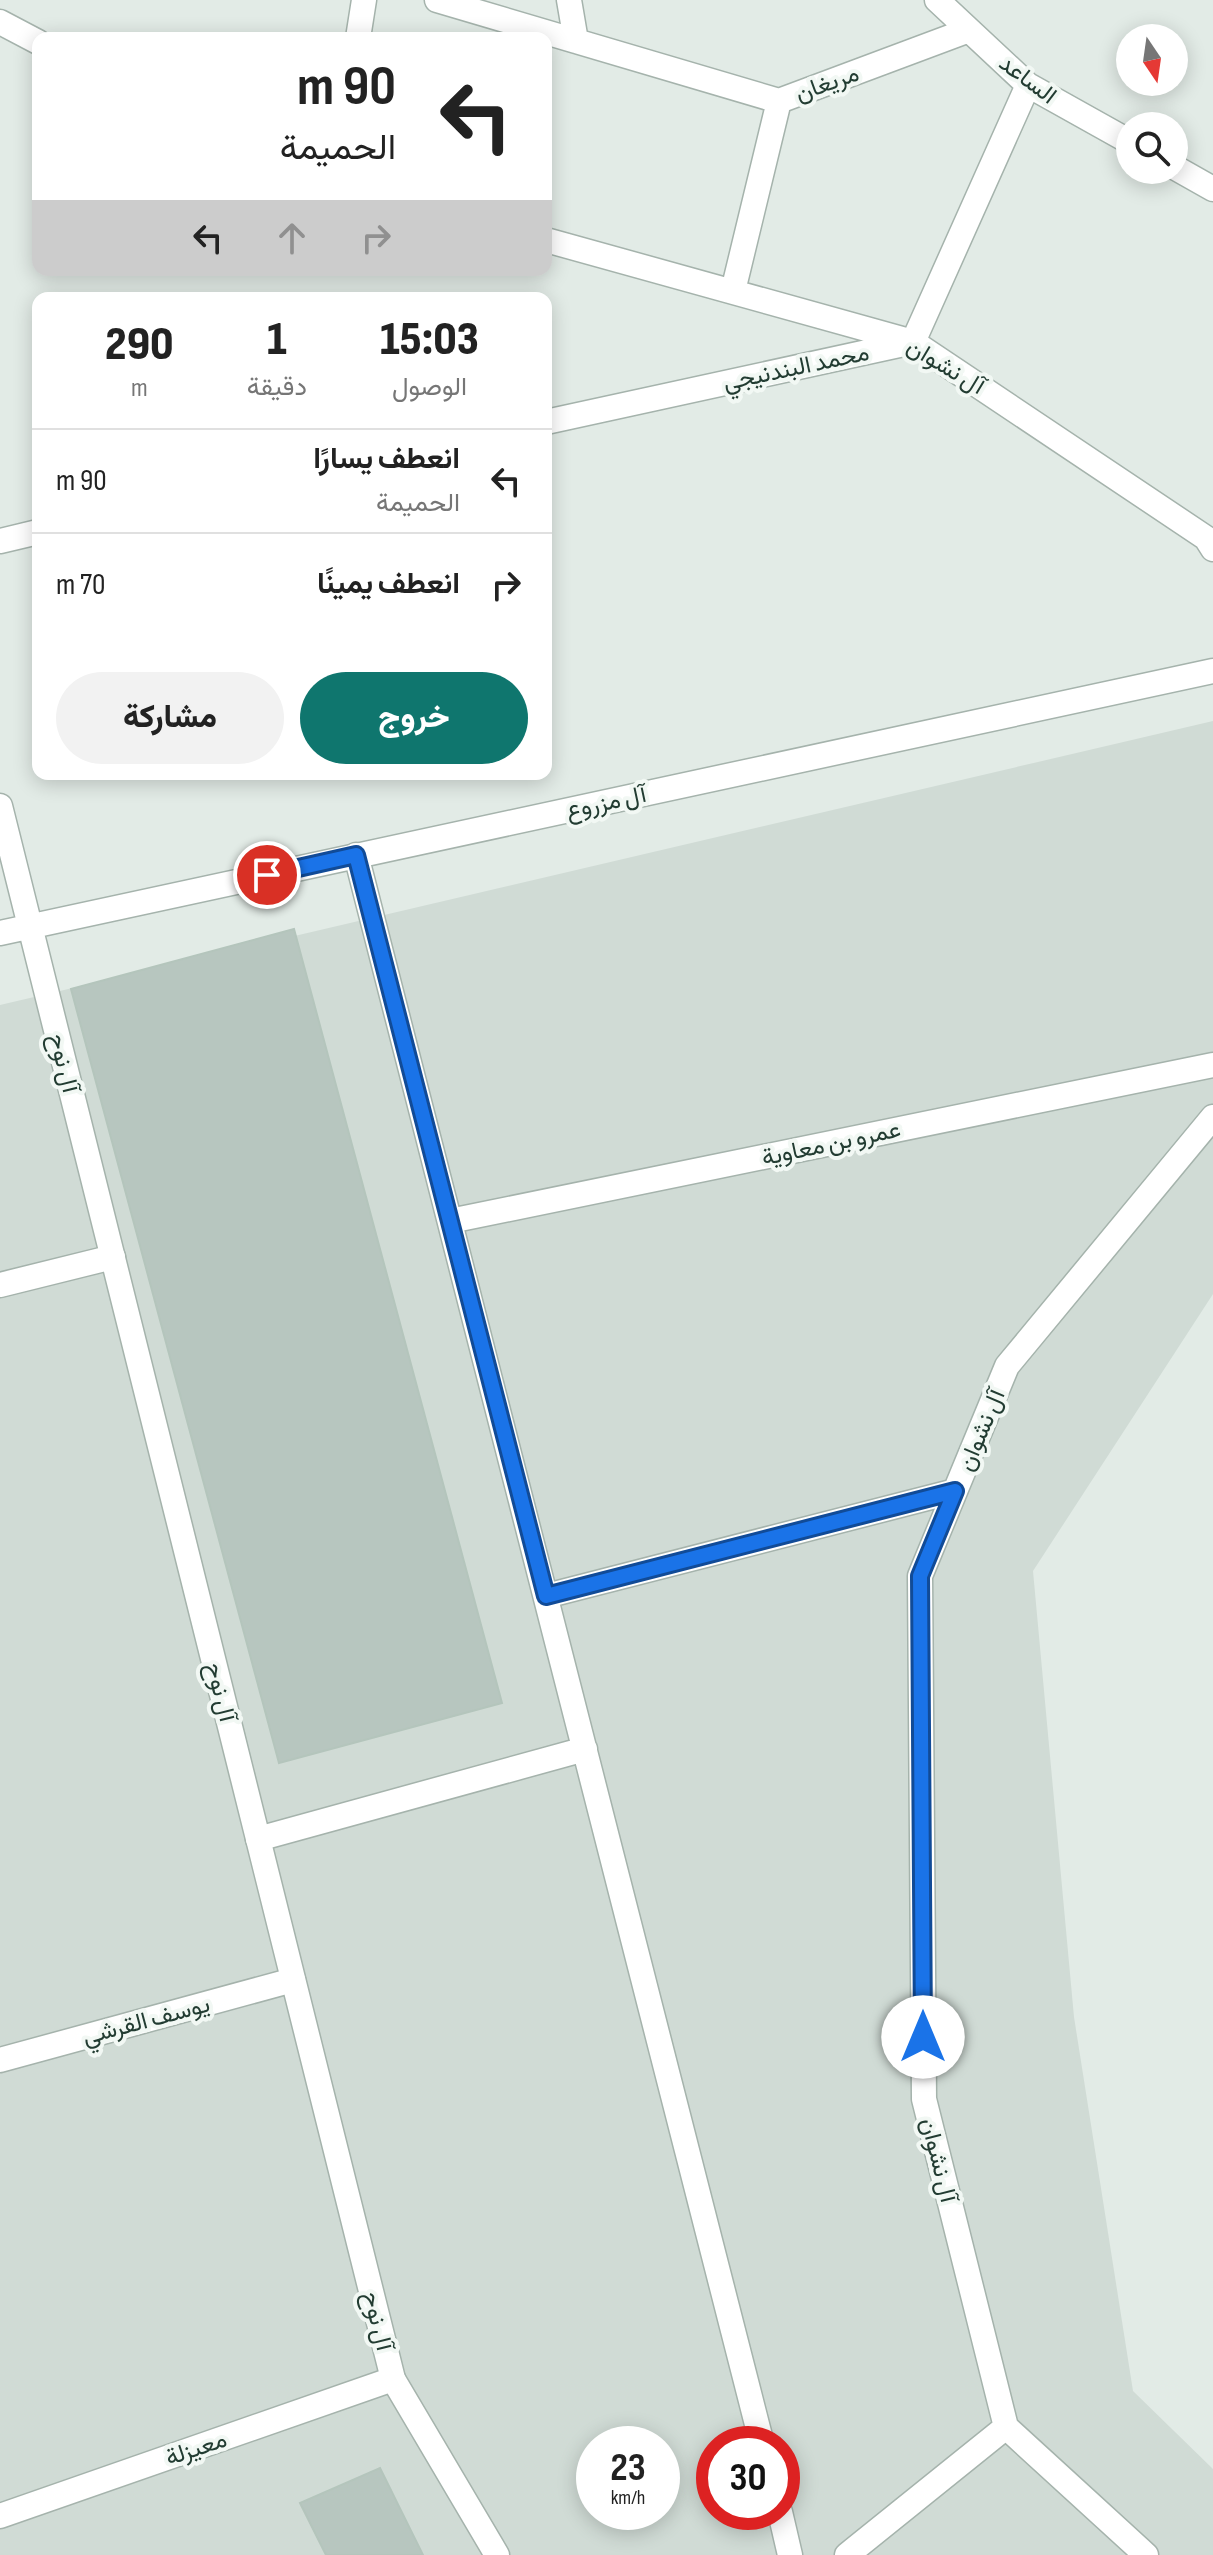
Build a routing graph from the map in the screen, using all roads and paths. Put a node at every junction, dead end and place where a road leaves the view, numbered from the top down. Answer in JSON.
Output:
{"nodes":[{"id":1,"x":364,"y":0,"type":"edge"},
{"id":2,"x":437,"y":0,"type":"edge"},
{"id":3,"x":569,"y":0,"type":"edge"},
{"id":4,"x":937,"y":0,"type":"edge"},
{"id":5,"x":0,"y":22,"type":"edge"},
{"id":6,"x":969,"y":30,"type":"junction"},
{"id":7,"x":359,"y":32,"type":"edge"},
{"id":8,"x":545,"y":32,"type":"edge"},
{"id":9,"x":552,"y":34,"type":"edge"},
{"id":10,"x":32,"y":39,"type":"edge"},
{"id":11,"x":576,"y":41,"type":"junction"},
{"id":12,"x":1028,"y":85,"type":"junction"},
{"id":13,"x":779,"y":101,"type":"junction"},
{"id":14,"x":1116,"y":134,"type":"edge"},
{"id":15,"x":1188,"y":175,"type":"edge"},
{"id":16,"x":1213,"y":189,"type":"edge"},
{"id":17,"x":552,"y":242,"type":"edge"},
{"id":18,"x":733,"y":291,"type":"junction"},
{"id":19,"x":913,"y":342,"type":"junction"},
{"id":20,"x":552,"y":421,"type":"edge"},
{"id":21,"x":32,"y":533,"type":"edge"},
{"id":22,"x":0,"y":541,"type":"edge"},
{"id":23,"x":1213,"y":549,"type":"edge"},
{"id":24,"x":1213,"y":671,"type":"edge"},
{"id":25,"x":0,"y":806,"type":"edge"},
{"id":26,"x":356,"y":855,"type":"junction"},
{"id":27,"x":30,"y":925,"type":"junction"},
{"id":28,"x":0,"y":933,"type":"edge"},
{"id":29,"x":1213,"y":1065,"type":"edge"},
{"id":30,"x":1213,"y":1117,"type":"edge"},
{"id":31,"x":450,"y":1221,"type":"junction"},
{"id":32,"x":113,"y":1257,"type":"junction"},
{"id":33,"x":0,"y":1285,"type":"edge"},
{"id":34,"x":955,"y":1491,"type":"junction"},
{"id":35,"x":546,"y":1596,"type":"junction"},
{"id":36,"x":585,"y":1749,"type":"junction"},
{"id":37,"x":258,"y":1839,"type":"junction"},
{"id":38,"x":293,"y":1980,"type":"junction"},
{"id":39,"x":0,"y":2060,"type":"edge"},
{"id":40,"x":393,"y":2379,"type":"junction"},
{"id":41,"x":757,"y":2426,"type":"edge"},
{"id":42,"x":1006,"y":2427,"type":"junction"},
{"id":43,"x":0,"y":2516,"type":"edge"},
{"id":44,"x":784,"y":2530,"type":"edge"},
{"id":45,"x":497,"y":2555,"type":"edge"},
{"id":46,"x":790,"y":2555,"type":"edge"},
{"id":47,"x":847,"y":2555,"type":"edge"},
{"id":48,"x":1146,"y":2555,"type":"edge"}],
"edges":[{"from":1,"to":7,"type":"street"},
{"from":2,"to":8,"type":"street"},
{"from":3,"to":11,"type":"street"},
{"from":4,"to":6,"type":"street","name":"الساعد"},
{"from":5,"to":10,"type":"street"},
{"from":6,"to":12,"type":"street","name":"الساعد"},
{"from":6,"to":13,"type":"street","name":"مريغان"},
{"from":9,"to":11,"type":"street"},
{"from":11,"to":13,"type":"street"},
{"from":12,"to":14,"type":"street","name":"الساعد"},
{"from":12,"to":19,"type":"street"},
{"from":13,"to":18,"type":"street","name":"مريغان"},
{"from":15,"to":16,"type":"street"},
{"from":17,"to":18,"type":"street","name":"آل نشوان"},
{"from":18,"to":19,"type":"street","name":"آل نشوان"},
{"from":19,"to":20,"type":"street","name":"محمد البندنيجي"},
{"from":19,"to":23,"type":"street","name":"آل نشوان"},
{"from":21,"to":22,"type":"street"},
{"from":24,"to":26,"type":"street","name":"آل مزروع"},
{"from":25,"to":27,"type":"street","name":"آل نوح"},
{"from":26,"to":27,"type":"street","name":"آل مزروع"},
{"from":26,"to":31,"type":"street"},
{"from":27,"to":28,"type":"street","name":"آل مزروع"},
{"from":27,"to":32,"type":"street","name":"آل نوح"},
{"from":29,"to":31,"type":"street","name":"عمرو بن معاوية"},
{"from":30,"to":34,"type":"street","name":"آل نشوان"},
{"from":31,"to":35,"type":"street"},
{"from":32,"to":33,"type":"street"},
{"from":32,"to":37,"type":"street","name":"آل نوح"},
{"from":34,"to":35,"type":"street"},
{"from":34,"to":42,"type":"street","name":"آل نشوان"},
{"from":35,"to":36,"type":"street"},
{"from":36,"to":37,"type":"street"},
{"from":36,"to":41,"type":"street"},
{"from":37,"to":38,"type":"street","name":"آل نوح"},
{"from":38,"to":39,"type":"street","name":"يوسف القرشي"},
{"from":38,"to":40,"type":"street","name":"آل نوح"},
{"from":40,"to":43,"type":"street","name":"معيزلة"},
{"from":40,"to":45,"type":"street","name":"آل نوح"},
{"from":42,"to":47,"type":"street"},
{"from":42,"to":48,"type":"street"},
{"from":44,"to":46,"type":"street"}]}
